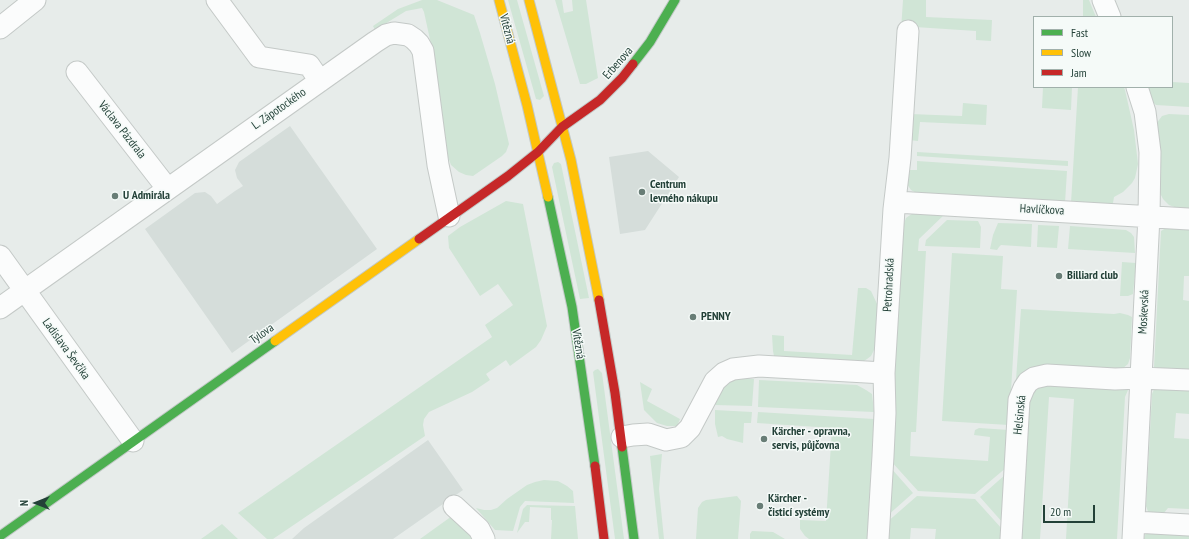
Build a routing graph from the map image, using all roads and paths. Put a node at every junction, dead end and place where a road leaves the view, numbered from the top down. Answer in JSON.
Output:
{"nodes":[{"id":1,"x":35,"y":0,"type":"edge"},
{"id":2,"x":217,"y":0,"type":"edge"},
{"id":3,"x":499,"y":0,"type":"edge"},
{"id":4,"x":529,"y":0,"type":"edge"},
{"id":5,"x":675,"y":0,"type":"edge"},
{"id":6,"x":1103,"y":0,"type":"edge"},
{"id":7,"x":1110,"y":16,"type":"edge"},
{"id":8,"x":0,"y":28,"type":"edge"},
{"id":9,"x":908,"y":31,"type":"dead end"},
{"id":10,"x":77,"y":72,"type":"dead end"},
{"id":11,"x":320,"y":81,"type":"junction"},
{"id":12,"x":1137,"y":88,"type":"edge"},
{"id":13,"x":562,"y":127,"type":"junction"},
{"id":14,"x":538,"y":152,"type":"junction"},
{"id":15,"x":167,"y":188,"type":"junction"},
{"id":16,"x":895,"y":202,"type":"junction"},
{"id":17,"x":449,"y":216,"type":"junction"},
{"id":18,"x":1149,"y":216,"type":"junction"},
{"id":19,"x":1189,"y":219,"type":"edge"},
{"id":20,"x":0,"y":256,"type":"edge"},
{"id":21,"x":24,"y":290,"type":"junction"},
{"id":22,"x":0,"y":308,"type":"edge"},
{"id":23,"x":884,"y":373,"type":"junction"},
{"id":24,"x":1140,"y":378,"type":"junction"},
{"id":25,"x":1189,"y":380,"type":"edge"},
{"id":26,"x":622,"y":437,"type":"junction"},
{"id":27,"x":133,"y":441,"type":"junction"},
{"id":28,"x":454,"y":506,"type":"dead end"},
{"id":29,"x":1189,"y":525,"type":"edge"},
{"id":30,"x":1133,"y":531,"type":"edge"},
{"id":31,"x":0,"y":536,"type":"edge"},
{"id":32,"x":484,"y":539,"type":"edge"},
{"id":33,"x":604,"y":539,"type":"edge"},
{"id":34,"x":634,"y":539,"type":"edge"},
{"id":35,"x":878,"y":539,"type":"edge"},
{"id":36,"x":1011,"y":539,"type":"edge"}],
"edges":[{"from":1,"to":8,"type":"street"},
{"from":2,"to":11,"type":"street"},
{"from":3,"to":14,"type":"main road","name":"Vítězná"},
{"from":4,"to":13,"type":"main road"},
{"from":5,"to":13,"type":"main road","name":"Erbenova"},
{"from":6,"to":7,"type":"street"},
{"from":9,"to":16,"type":"street","name":"Petrohradská"},
{"from":10,"to":15,"type":"street","name":"Václava Pázdrala"},
{"from":11,"to":15,"type":"street","name":"L. Zápotockého"},
{"from":11,"to":17,"type":"street","name":"L. Zápotockého"},
{"from":12,"to":18,"type":"street","name":"Moskevská"},
{"from":13,"to":14,"type":"main road"},
{"from":13,"to":26,"type":"main road"},
{"from":14,"to":17,"type":"main road","name":"Tylova"},
{"from":14,"to":33,"type":"main road","name":"Vítězná"},
{"from":15,"to":21,"type":"street","name":"L. Zápotockého"},
{"from":16,"to":18,"type":"street","name":"Havlíčkova"},
{"from":16,"to":23,"type":"street","name":"Petrohradská"},
{"from":17,"to":27,"type":"main road","name":"Tylova"},
{"from":18,"to":19,"type":"street","name":"Havlíčkova"},
{"from":18,"to":24,"type":"street","name":"Moskevská"},
{"from":20,"to":21,"type":"street","name":"Ladislava Ševčíka"},
{"from":21,"to":22,"type":"street","name":"L. Zápotockého"},
{"from":21,"to":27,"type":"street","name":"Ladislava Ševčíka"},
{"from":23,"to":26,"type":"street"},
{"from":23,"to":35,"type":"street","name":"Petrohradská"},
{"from":24,"to":25,"type":"street","name":"Helsinská"},
{"from":24,"to":30,"type":"street","name":"Moskevská"},
{"from":24,"to":36,"type":"street","name":"Helsinská"},
{"from":26,"to":34,"type":"main road"},
{"from":27,"to":31,"type":"main road","name":"Tylova"},
{"from":28,"to":32,"type":"street"},
{"from":29,"to":30,"type":"street"}]}
